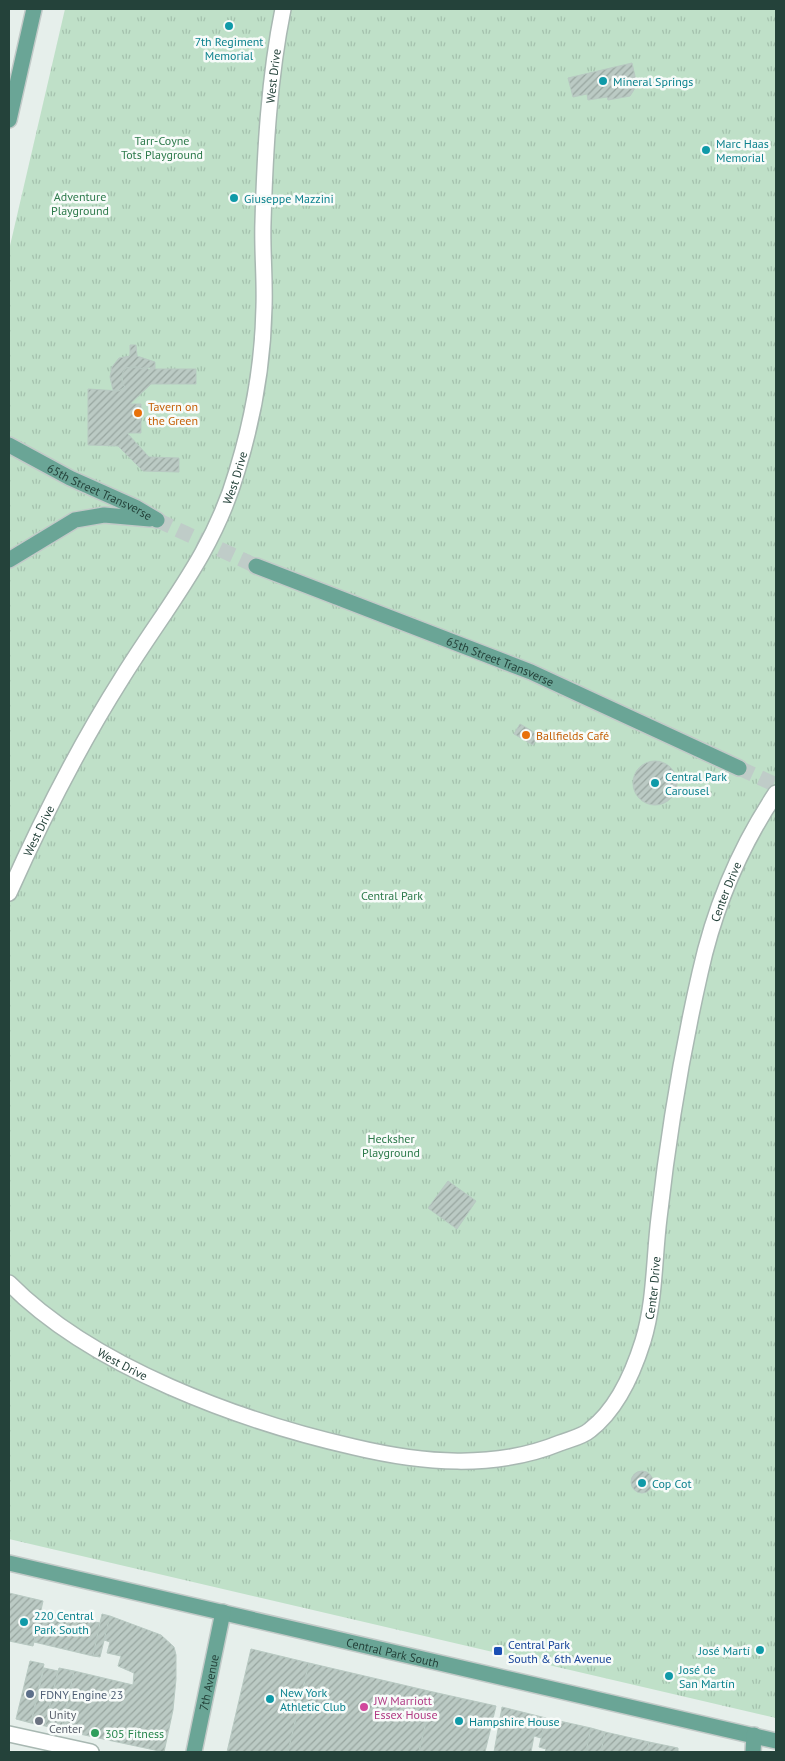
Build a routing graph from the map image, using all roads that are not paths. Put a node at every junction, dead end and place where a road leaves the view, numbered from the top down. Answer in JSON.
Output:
{"nodes":[{"id":1,"x":34,"y":9,"type":"edge"},
{"id":2,"x":284,"y":9,"type":"edge"},
{"id":3,"x":9,"y":115,"type":"edge"},
{"id":4,"x":9,"y":445,"type":"edge"},
{"id":5,"x":9,"y":560,"type":"edge"},
{"id":6,"x":256,"y":566,"type":"tunnel mouth"},
{"id":7,"x":739,"y":768,"type":"tunnel mouth"},
{"id":8,"x":774,"y":796,"type":"edge"},
{"id":9,"x":9,"y":893,"type":"edge"},
{"id":10,"x":9,"y":1283,"type":"edge"},
{"id":11,"x":252,"y":1418,"type":"joint"},
{"id":12,"x":9,"y":1563,"type":"edge"},
{"id":13,"x":223,"y":1612,"type":"junction"},
{"id":14,"x":9,"y":1734,"type":"edge"},
{"id":15,"x":754,"y":1736,"type":"junction"},
{"id":16,"x":776,"y":1740,"type":"edge"},
{"id":17,"x":91,"y":1752,"type":"edge"},
{"id":18,"x":194,"y":1752,"type":"edge"},
{"id":19,"x":753,"y":1752,"type":"edge"}],
"edges":[{"from":1,"to":3,"type":"main road"},
{"from":2,"to":9,"type":"street","name":"West Drive"},
{"from":4,"to":5,"type":"main road","name":"65th Street Transverse"},
{"from":6,"to":7,"type":"main road","name":"65th Street Transverse"},
{"from":8,"to":11,"type":"street","name":"Center Drive"},
{"from":10,"to":11,"type":"street","name":"West Drive"},
{"from":12,"to":13,"type":"main road","name":"Central Park South"},
{"from":13,"to":15,"type":"main road","name":"Central Park South"},
{"from":13,"to":18,"type":"main road","name":"7th Avenue"},
{"from":14,"to":17,"type":"street"},
{"from":15,"to":16,"type":"main road","name":"Central Park South"},
{"from":15,"to":19,"type":"main road"}]}
